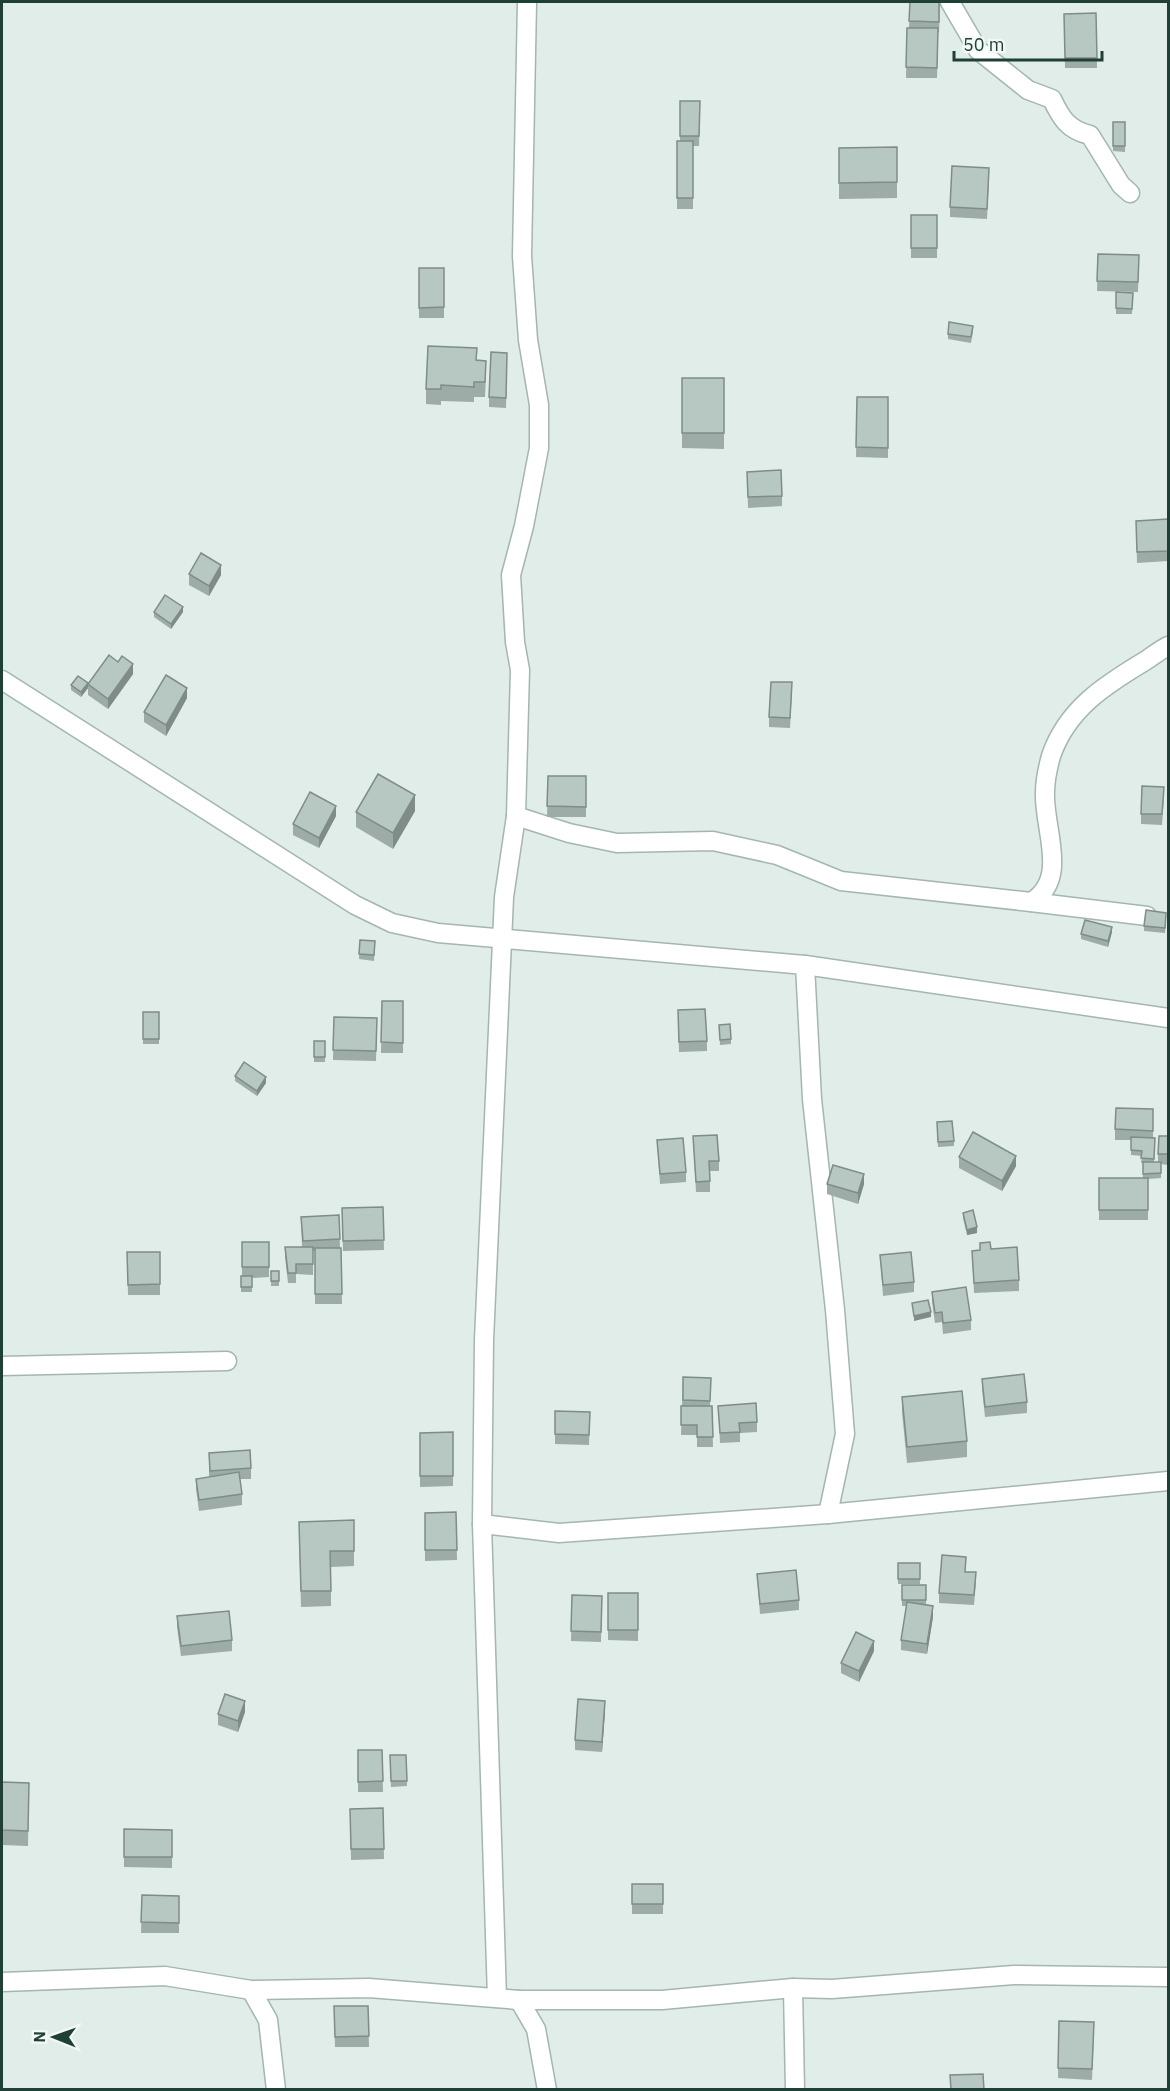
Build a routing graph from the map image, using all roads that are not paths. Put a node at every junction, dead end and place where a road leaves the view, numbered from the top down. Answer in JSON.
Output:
{"nodes":[{"id":1,"x":527,"y":2,"type":"edge"},
{"id":2,"x":950,"y":2,"type":"edge"},
{"id":3,"x":1130,"y":193,"type":"dead end"},
{"id":4,"x":1168,"y":646,"type":"edge"},
{"id":5,"x":2,"y":680,"type":"edge"},
{"id":6,"x":516,"y":816,"type":"junction"},
{"id":7,"x":1031,"y":902,"type":"junction"},
{"id":8,"x":1147,"y":916,"type":"edge"},
{"id":9,"x":501,"y":939,"type":"junction"},
{"id":10,"x":805,"y":965,"type":"junction"},
{"id":11,"x":1168,"y":1018,"type":"edge"},
{"id":12,"x":227,"y":1361,"type":"dead end"},
{"id":13,"x":2,"y":1366,"type":"edge"},
{"id":14,"x":1168,"y":1481,"type":"edge"},
{"id":15,"x":828,"y":1514,"type":"junction"},
{"id":16,"x":482,"y":1524,"type":"junction"},
{"id":17,"x":1168,"y":1977,"type":"edge"},
{"id":18,"x":2,"y":1982,"type":"edge"},
{"id":19,"x":793,"y":1988,"type":"junction"},
{"id":20,"x":252,"y":1990,"type":"junction"},
{"id":21,"x":497,"y":1998,"type":"junction"},
{"id":22,"x":519,"y":2000,"type":"junction"},
{"id":23,"x":276,"y":2090,"type":"edge"},
{"id":24,"x":547,"y":2090,"type":"edge"},
{"id":25,"x":795,"y":2090,"type":"edge"}],
"edges":[{"from":1,"to":6,"type":"street"},
{"from":2,"to":3,"type":"street"},
{"from":4,"to":7,"type":"street"},
{"from":5,"to":9,"type":"street"},
{"from":6,"to":7,"type":"street"},
{"from":6,"to":9,"type":"street"},
{"from":7,"to":8,"type":"street"},
{"from":9,"to":10,"type":"street"},
{"from":9,"to":16,"type":"street"},
{"from":10,"to":11,"type":"street"},
{"from":10,"to":15,"type":"street"},
{"from":12,"to":13,"type":"street"},
{"from":14,"to":15,"type":"street"},
{"from":15,"to":16,"type":"street"},
{"from":16,"to":21,"type":"street"},
{"from":17,"to":19,"type":"street"},
{"from":18,"to":20,"type":"street"},
{"from":19,"to":22,"type":"street"},
{"from":19,"to":25,"type":"street"},
{"from":20,"to":21,"type":"street"},
{"from":20,"to":23,"type":"street"},
{"from":21,"to":22,"type":"street"},
{"from":22,"to":24,"type":"street"}]}
